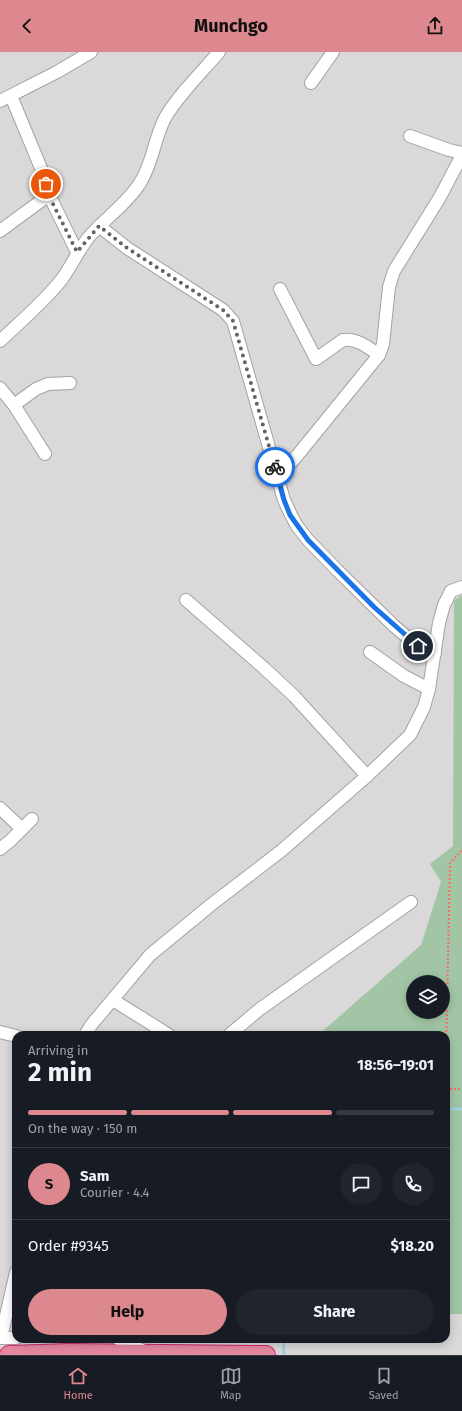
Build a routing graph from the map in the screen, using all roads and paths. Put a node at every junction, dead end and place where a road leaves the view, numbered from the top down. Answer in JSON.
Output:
{"nodes":[{"id":1,"x":91,"y":52,"type":"edge"},
{"id":2,"x":219,"y":52,"type":"edge"},
{"id":3,"x":333,"y":52,"type":"edge"},
{"id":4,"x":311,"y":83,"type":"dead end"},
{"id":5,"x":11,"y":96,"type":"junction"},
{"id":6,"x":0,"y":101,"type":"edge"},
{"id":7,"x":410,"y":136,"type":"dead end"},
{"id":8,"x":462,"y":154,"type":"edge"},
{"id":9,"x":49,"y":196,"type":"junction"},
{"id":10,"x":99,"y":226,"type":"junction"},
{"id":11,"x":0,"y":231,"type":"edge"},
{"id":12,"x":77,"y":252,"type":"junction"},
{"id":13,"x":280,"y":289,"type":"dead end"},
{"id":14,"x":0,"y":342,"type":"edge"},
{"id":15,"x":379,"y":355,"type":"junction"},
{"id":16,"x":70,"y":383,"type":"dead end"},
{"id":17,"x":0,"y":388,"type":"edge"},
{"id":18,"x":14,"y":405,"type":"junction"},
{"id":19,"x":45,"y":454,"type":"dead end"},
{"id":20,"x":277,"y":473,"type":"junction"},
{"id":21,"x":462,"y":587,"type":"edge"},
{"id":22,"x":186,"y":600,"type":"dead end"},
{"id":23,"x":370,"y":652,"type":"dead end"},
{"id":24,"x":435,"y":653,"type":"junction"},
{"id":25,"x":429,"y":689,"type":"junction"},
{"id":26,"x":367,"y":776,"type":"junction"},
{"id":27,"x":0,"y":808,"type":"edge"},
{"id":28,"x":32,"y":819,"type":"dead end"},
{"id":29,"x":22,"y":829,"type":"junction"},
{"id":30,"x":0,"y":849,"type":"edge"},
{"id":31,"x":462,"y":851,"type":"edge"},
{"id":32,"x":411,"y":902,"type":"dead end"},
{"id":33,"x":113,"y":1000,"type":"junction"},
{"id":34,"x":88,"y":1031,"type":"edge"},
{"id":35,"x":163,"y":1031,"type":"edge"},
{"id":36,"x":234,"y":1031,"type":"edge"},
{"id":37,"x":446,"y":1031,"type":"edge"},
{"id":38,"x":0,"y":1032,"type":"edge"},
{"id":39,"x":12,"y":1035,"type":"edge"},
{"id":40,"x":450,"y":1089,"type":"edge"},
{"id":41,"x":462,"y":1089,"type":"edge"},
{"id":42,"x":12,"y":1290,"type":"edge"},
{"id":43,"x":1,"y":1338,"type":"edge"},
{"id":44,"x":12,"y":1338,"type":"edge"},
{"id":45,"x":127,"y":1343,"type":"edge"},
{"id":46,"x":150,"y":1354,"type":"junction"},
{"id":47,"x":9,"y":1355,"type":"edge"},
{"id":48,"x":266,"y":1355,"type":"edge"}],
"edges":[{"from":1,"to":5,"type":"street"},
{"from":2,"to":10,"type":"street"},
{"from":3,"to":4,"type":"street"},
{"from":5,"to":6,"type":"street"},
{"from":5,"to":9,"type":"street"},
{"from":7,"to":8,"type":"street"},
{"from":8,"to":15,"type":"street"},
{"from":9,"to":11,"type":"street"},
{"from":9,"to":12,"type":"street"},
{"from":10,"to":12,"type":"street"},
{"from":10,"to":20,"type":"street"},
{"from":12,"to":14,"type":"street"},
{"from":13,"to":15,"type":"street"},
{"from":15,"to":20,"type":"street"},
{"from":16,"to":18,"type":"street"},
{"from":17,"to":18,"type":"street"},
{"from":18,"to":19,"type":"street"},
{"from":20,"to":24,"type":"street"},
{"from":21,"to":24,"type":"street"},
{"from":22,"to":26,"type":"street"},
{"from":23,"to":25,"type":"street"},
{"from":24,"to":25,"type":"street"},
{"from":25,"to":26,"type":"street"},
{"from":26,"to":33,"type":"street"},
{"from":27,"to":29,"type":"street"},
{"from":28,"to":29,"type":"street"},
{"from":29,"to":30,"type":"street"},
{"from":31,"to":37,"type":"path"},
{"from":32,"to":36,"type":"street"},
{"from":33,"to":34,"type":"street"},
{"from":33,"to":35,"type":"street"},
{"from":38,"to":39,"type":"street"},
{"from":40,"to":41,"type":"path"},
{"from":42,"to":43,"type":"street"},
{"from":43,"to":44,"type":"street"},
{"from":45,"to":46,"type":"street"},
{"from":46,"to":47,"type":"highway"},
{"from":46,"to":48,"type":"highway"}]}
